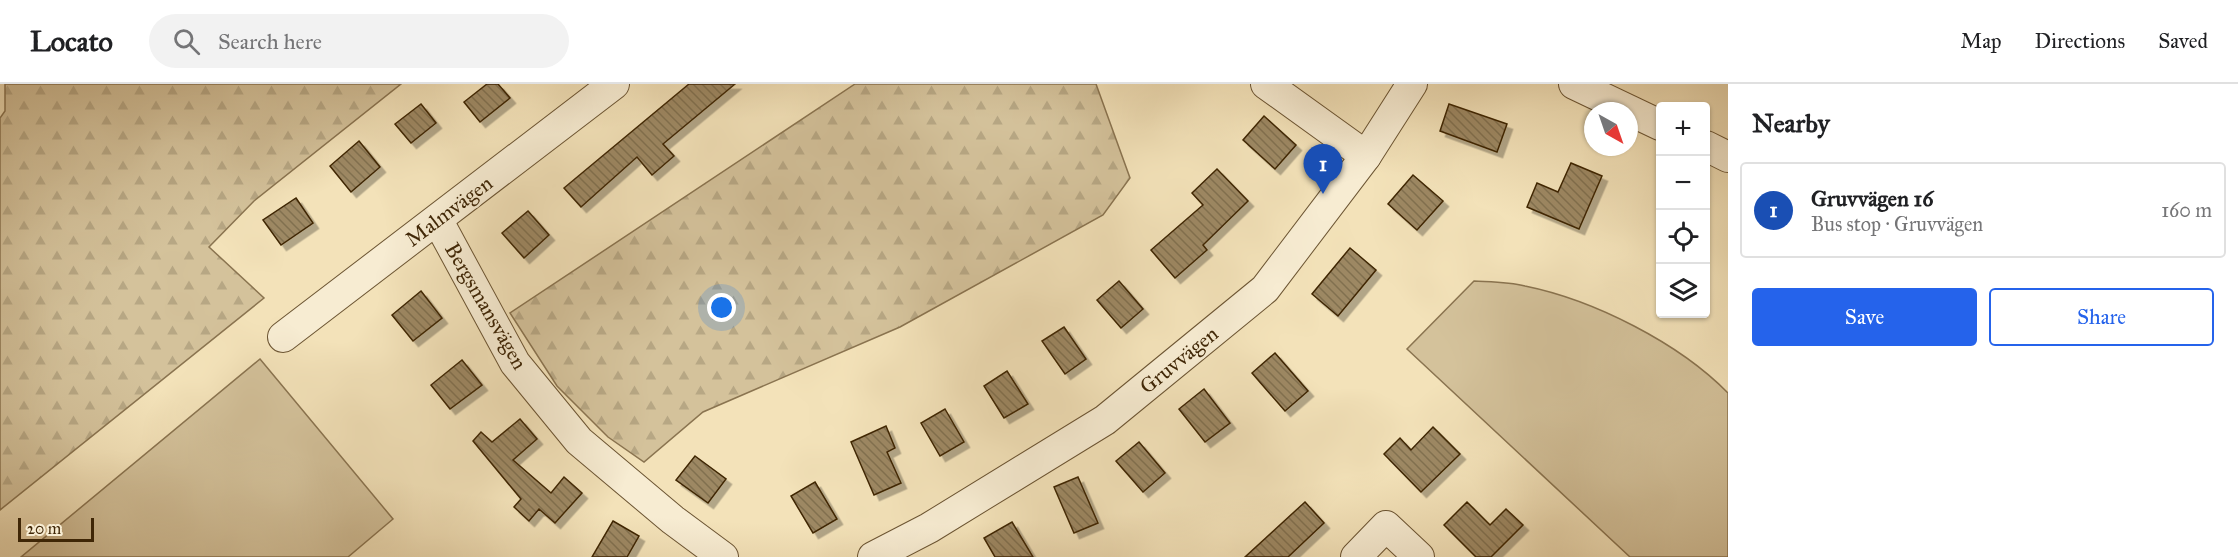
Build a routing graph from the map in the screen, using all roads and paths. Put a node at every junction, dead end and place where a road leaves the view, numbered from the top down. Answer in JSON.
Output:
{"nodes":[{"id":1,"x":614,"y":84,"type":"edge"},
{"id":2,"x":1266,"y":84,"type":"edge"},
{"id":3,"x":1412,"y":84,"type":"edge"},
{"id":4,"x":1574,"y":84,"type":"edge"},
{"id":5,"x":1656,"y":123,"type":"edge"},
{"id":6,"x":1710,"y":148,"type":"edge"},
{"id":7,"x":1365,"y":156,"type":"junction"},
{"id":8,"x":1728,"y":157,"type":"edge"},
{"id":9,"x":438,"y":221,"type":"junction"},
{"id":10,"x":283,"y":337,"type":"dead end"},
{"id":11,"x":723,"y":557,"type":"edge"},
{"id":12,"x":873,"y":557,"type":"edge"},
{"id":13,"x":1356,"y":557,"type":"edge"},
{"id":14,"x":1419,"y":557,"type":"edge"}],
"edges":[{"from":1,"to":9,"type":"street","name":"Malmvägen"},
{"from":2,"to":7,"type":"street"},
{"from":3,"to":7,"type":"street","name":"Gruvvägen"},
{"from":4,"to":5,"type":"street"},
{"from":6,"to":8,"type":"street"},
{"from":7,"to":12,"type":"street","name":"Gruvvägen"},
{"from":9,"to":10,"type":"street","name":"Malmvägen"},
{"from":9,"to":11,"type":"street","name":"Bergsmansvägen"},
{"from":13,"to":14,"type":"street"}]}
